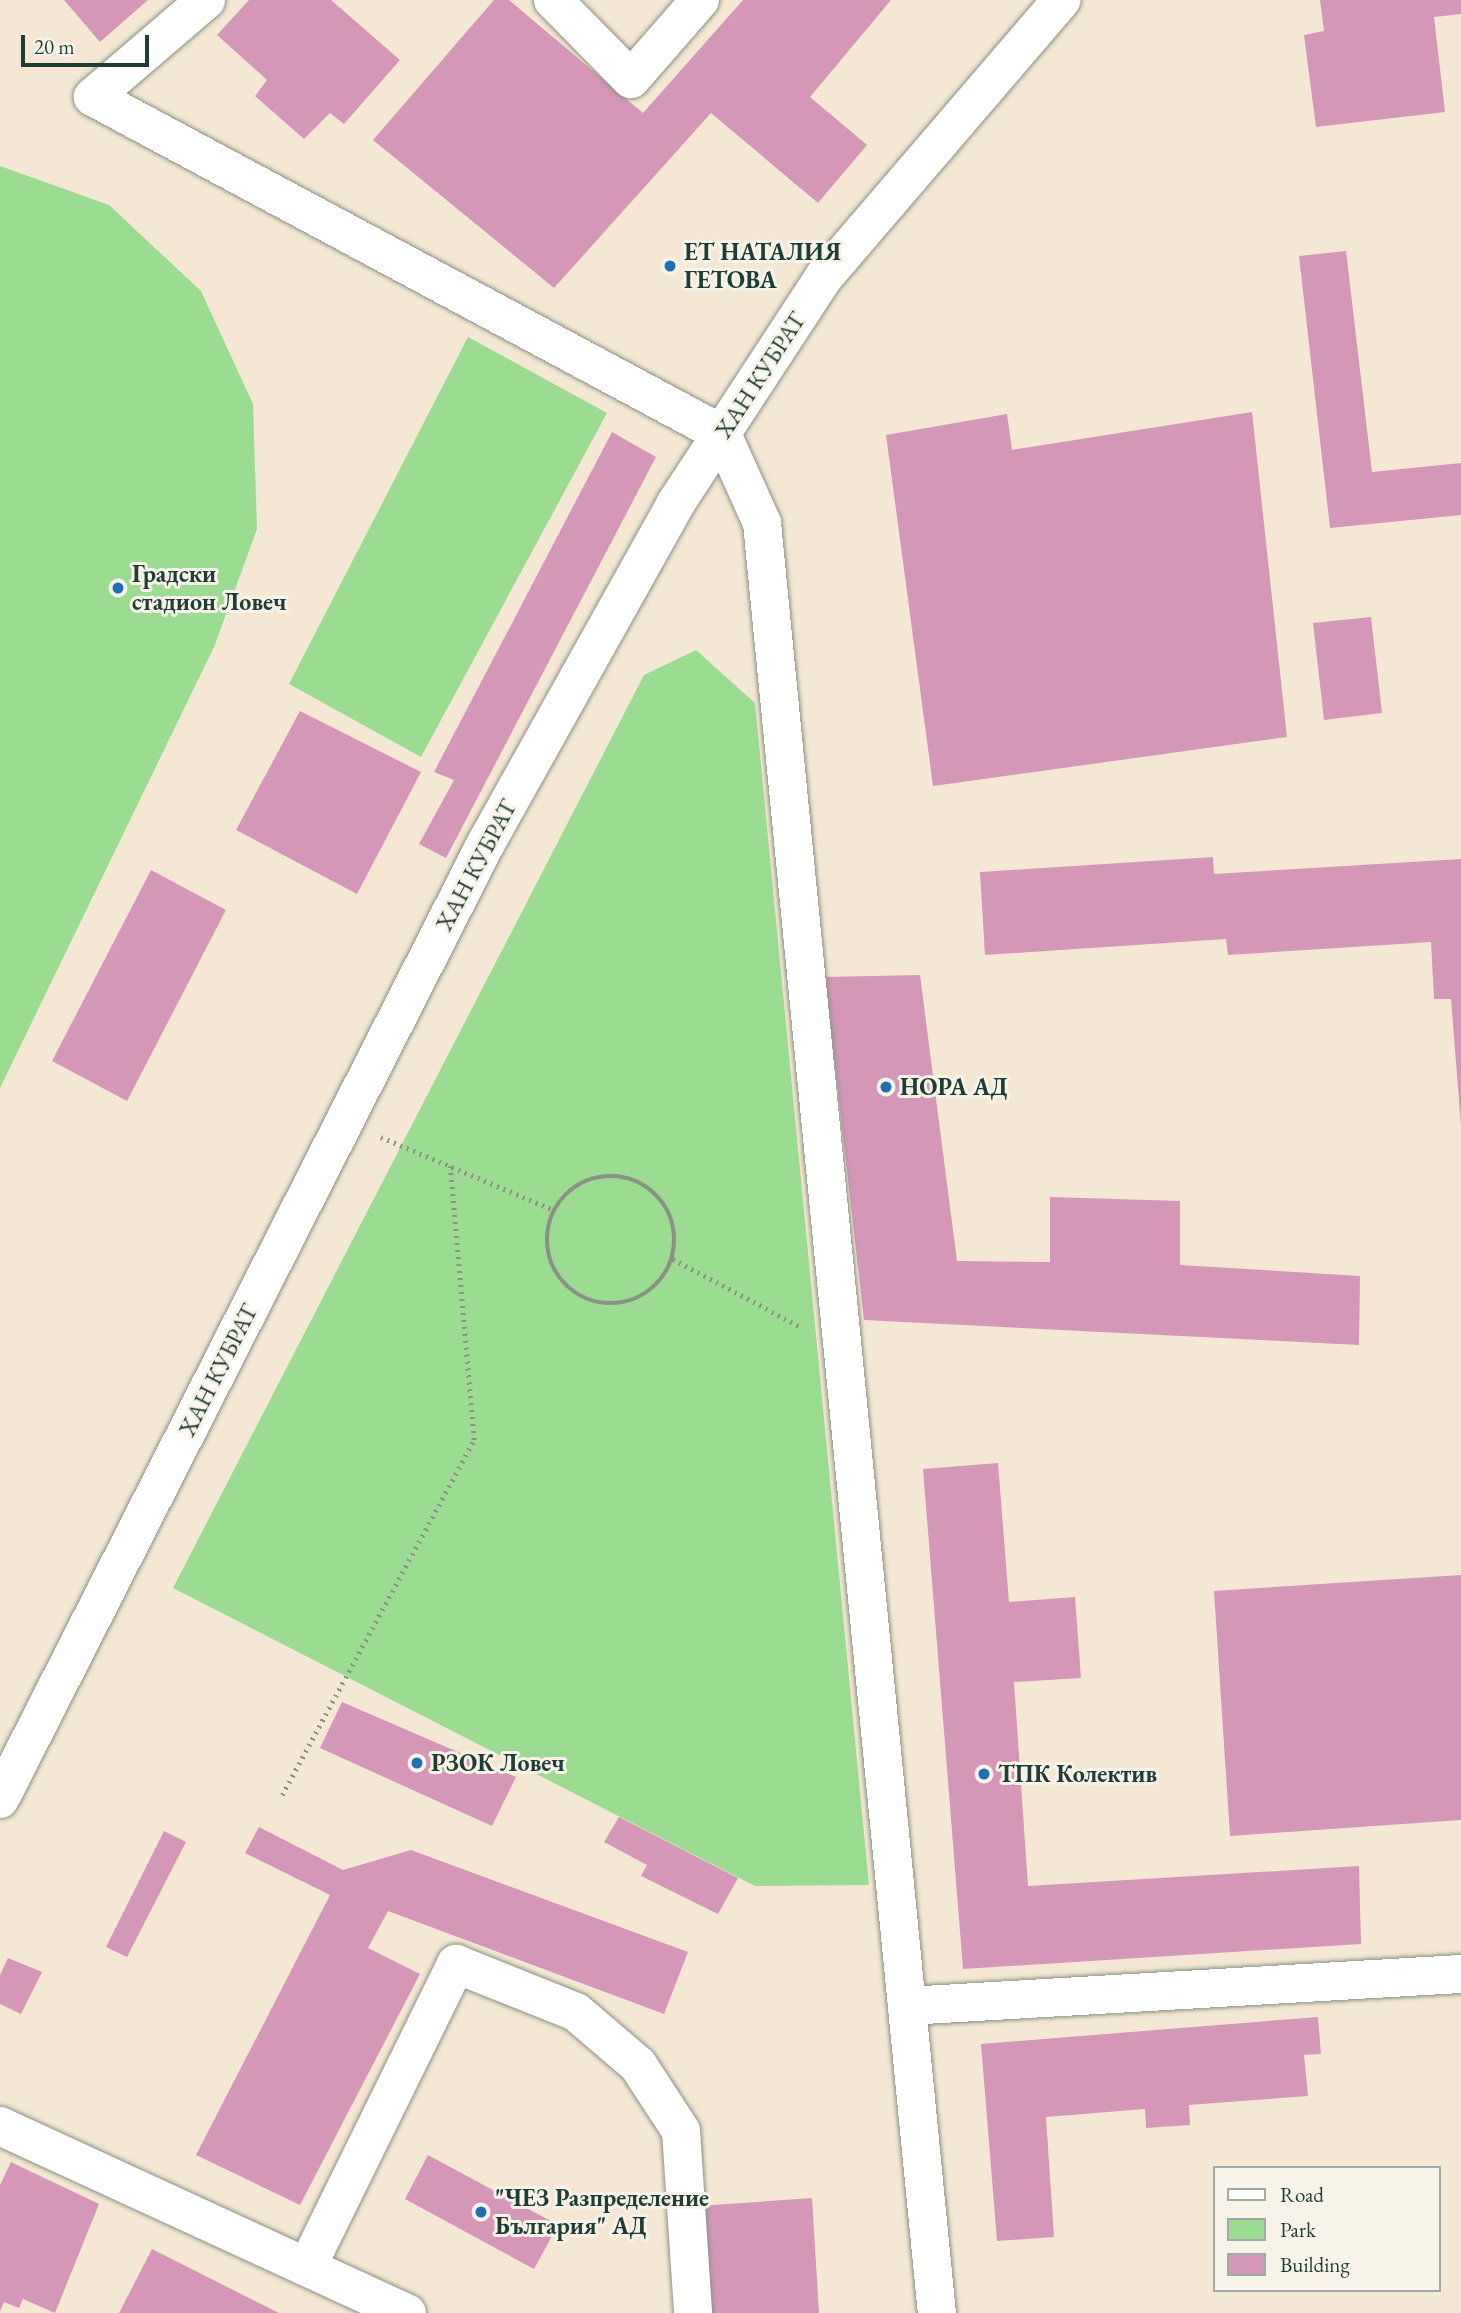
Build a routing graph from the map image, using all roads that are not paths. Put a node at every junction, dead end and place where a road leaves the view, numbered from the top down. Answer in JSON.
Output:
{"nodes":[{"id":1,"x":206,"y":0,"type":"edge"},
{"id":2,"x":554,"y":0,"type":"edge"},
{"id":3,"x":700,"y":0,"type":"edge"},
{"id":4,"x":1061,"y":0,"type":"edge"},
{"id":5,"x":722,"y":434,"type":"junction"},
{"id":6,"x":0,"y":1799,"type":"edge"},
{"id":7,"x":1461,"y":1974,"type":"edge"},
{"id":8,"x":907,"y":2006,"type":"junction"},
{"id":9,"x":0,"y":2126,"type":"edge"},
{"id":10,"x":307,"y":2267,"type":"junction"},
{"id":11,"x":407,"y":2313,"type":"edge"},
{"id":12,"x":693,"y":2313,"type":"edge"},
{"id":13,"x":937,"y":2313,"type":"edge"}],
"edges":[{"from":1,"to":5,"type":"street"},
{"from":2,"to":3,"type":"street"},
{"from":4,"to":5,"type":"street","name":"ХАН КУБРАТ"},
{"from":5,"to":6,"type":"street","name":"ХАН КУБРАТ"},
{"from":5,"to":8,"type":"street"},
{"from":7,"to":8,"type":"street"},
{"from":8,"to":13,"type":"street"},
{"from":9,"to":10,"type":"street"},
{"from":10,"to":11,"type":"street"},
{"from":10,"to":12,"type":"street"}]}
